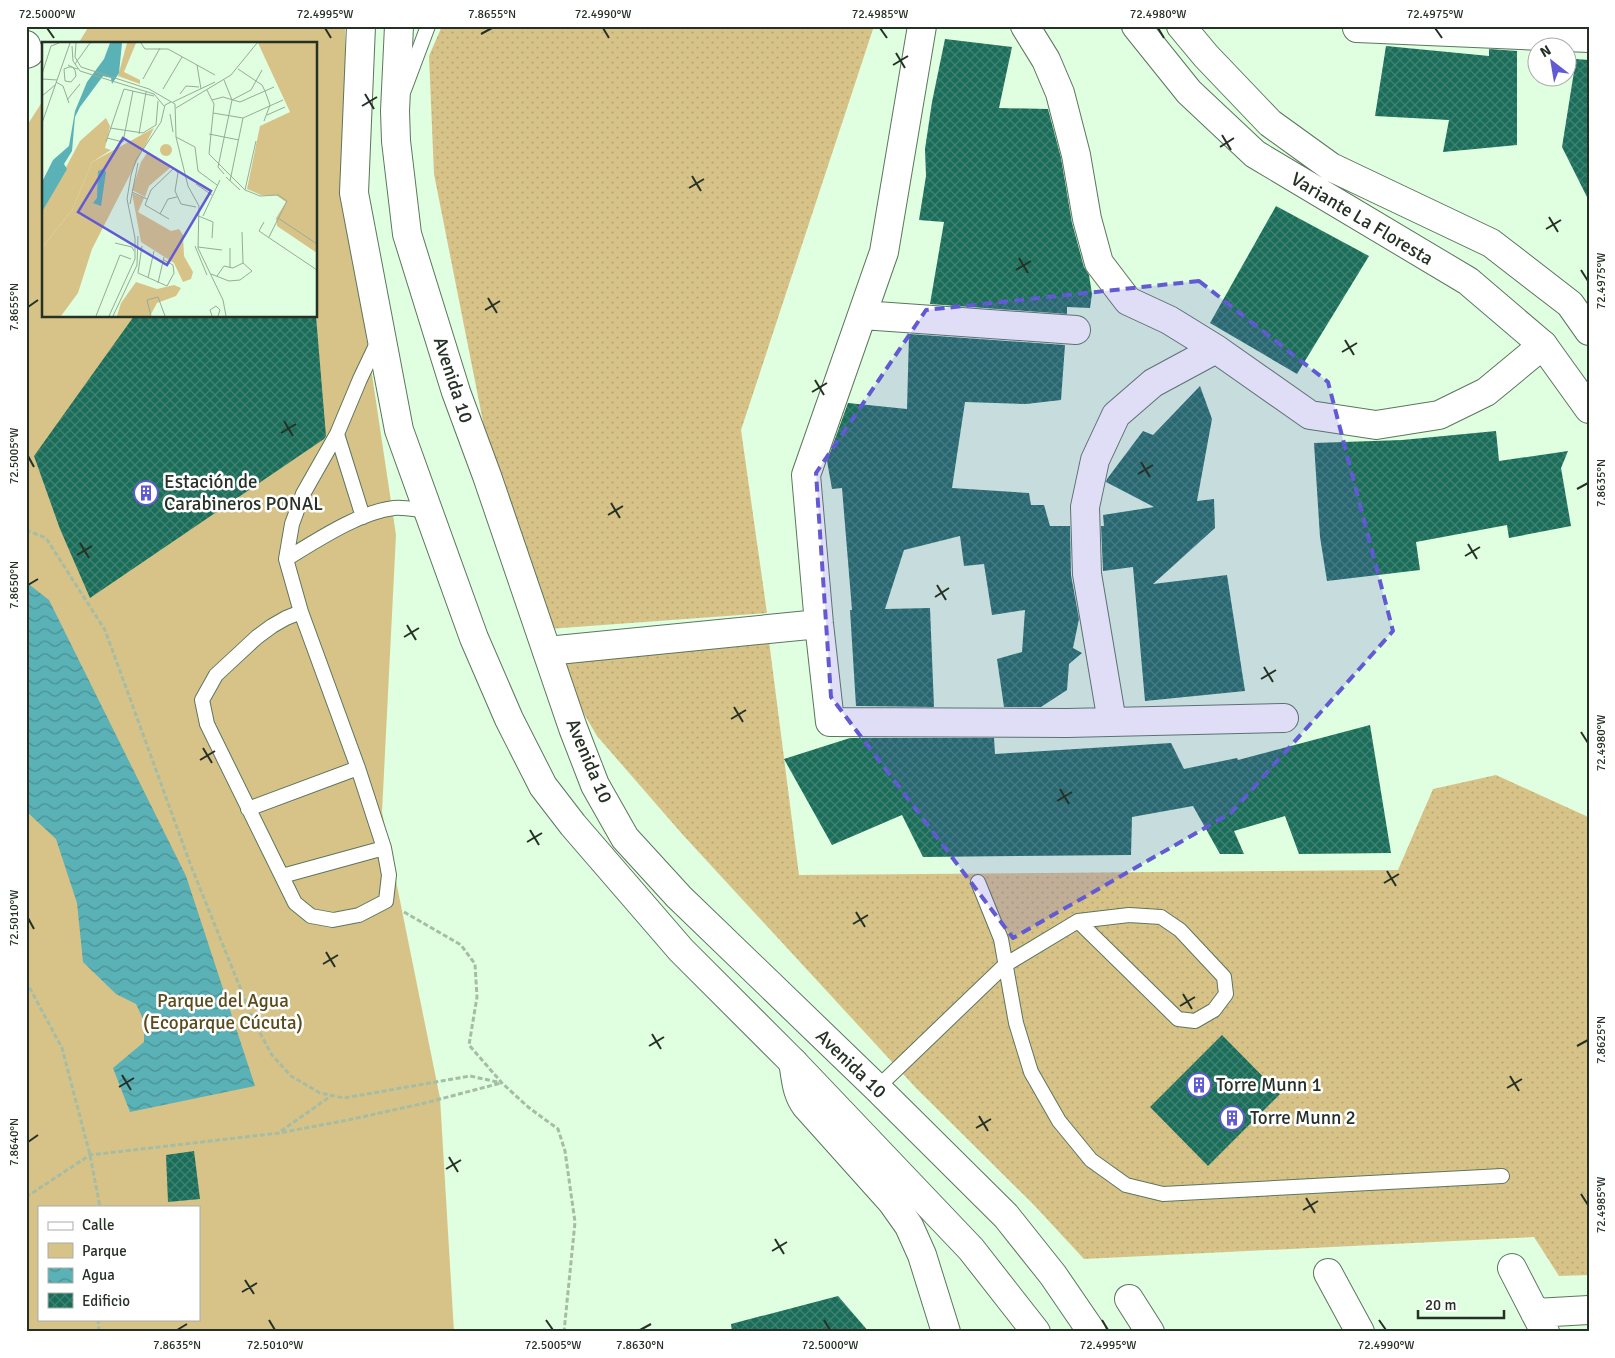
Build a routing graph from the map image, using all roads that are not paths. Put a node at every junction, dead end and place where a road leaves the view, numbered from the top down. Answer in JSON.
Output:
{"nodes":[{"id":1,"x":361,"y":26,"type":"edge"},
{"id":2,"x":399,"y":26,"type":"edge"},
{"id":3,"x":428,"y":26,"type":"edge"},
{"id":4,"x":922,"y":26,"type":"edge"},
{"id":5,"x":1025,"y":26,"type":"edge"},
{"id":6,"x":1136,"y":26,"type":"edge"},
{"id":7,"x":1181,"y":26,"type":"edge"},
{"id":8,"x":1357,"y":28,"type":"dead end"},
{"id":9,"x":1589,"y":38,"type":"edge"},
{"id":10,"x":26,"y":45,"type":"edge"},
{"id":11,"x":26,"y":54,"type":"edge"},
{"id":12,"x":395,"y":111,"type":"junction"},
{"id":13,"x":862,"y":315,"type":"junction"},
{"id":14,"x":1076,"y":330,"type":"dead end"},
{"id":15,"x":1589,"y":331,"type":"edge"},
{"id":16,"x":381,"y":336,"type":"junction"},
{"id":17,"x":1543,"y":345,"type":"junction"},
{"id":18,"x":1216,"y":349,"type":"junction"},
{"id":19,"x":1589,"y":409,"type":"edge"},
{"id":20,"x":338,"y":434,"type":"junction"},
{"id":21,"x":428,"y":511,"type":"junction"},
{"id":22,"x":363,"y":516,"type":"junction"},
{"id":23,"x":286,"y":559,"type":"junction"},
{"id":24,"x":302,"y":612,"type":"junction"},
{"id":25,"x":819,"y":624,"type":"junction"},
{"id":26,"x":547,"y":651,"type":"junction"},
{"id":27,"x":1284,"y":718,"type":"dead end"},
{"id":28,"x":1112,"y":722,"type":"junction"},
{"id":29,"x":358,"y":768,"type":"junction"},
{"id":30,"x":248,"y":809,"type":"junction"},
{"id":31,"x":384,"y":848,"type":"junction"},
{"id":32,"x":282,"y":876,"type":"junction"},
{"id":33,"x":978,"y":882,"type":"dead end"},
{"id":34,"x":1078,"y":921,"type":"junction"},
{"id":35,"x":1005,"y":965,"type":"junction"},
{"id":36,"x":793,"y":1062,"type":"junction"},
{"id":37,"x":876,"y":1088,"type":"junction"},
{"id":38,"x":1502,"y":1176,"type":"dead end"},
{"id":39,"x":1512,"y":1268,"type":"dead end"},
{"id":40,"x":1328,"y":1274,"type":"dead end"},
{"id":41,"x":1129,"y":1299,"type":"dead end"},
{"id":42,"x":1589,"y":1310,"type":"edge"},
{"id":43,"x":1540,"y":1322,"type":"edge"},
{"id":44,"x":946,"y":1332,"type":"edge"},
{"id":45,"x":1036,"y":1332,"type":"edge"},
{"id":46,"x":1092,"y":1332,"type":"edge"},
{"id":47,"x":1150,"y":1332,"type":"edge"},
{"id":48,"x":1360,"y":1332,"type":"edge"}],
"edges":[{"from":1,"to":16,"type":"main road","name":"Avenida 10"},
{"from":2,"to":12,"type":"main road","name":"Avenida 10"},
{"from":3,"to":12,"type":"lane"},
{"from":4,"to":13,"type":"main road"},
{"from":5,"to":18,"type":"main road"},
{"from":6,"to":17,"type":"main road","name":"Variante La Floresta"},
{"from":7,"to":15,"type":"main road","name":"Variante La Floresta"},
{"from":8,"to":9,"type":"main road"},
{"from":10,"to":11,"type":"main road"},
{"from":12,"to":26,"type":"main road","name":"Avenida 10"},
{"from":13,"to":14,"type":"main road"},
{"from":13,"to":25,"type":"main road"},
{"from":16,"to":20,"type":"lane"},
{"from":16,"to":21,"type":"main road","name":"Avenida 10"},
{"from":17,"to":18,"type":"main road"},
{"from":17,"to":19,"type":"main road","name":"Variante La Floresta"},
{"from":18,"to":28,"type":"main road"},
{"from":20,"to":22,"type":"lane"},
{"from":20,"to":23,"type":"lane"},
{"from":21,"to":22,"type":"lane"},
{"from":21,"to":36,"type":"main road","name":"Avenida 10"},
{"from":22,"to":23,"type":"lane"},
{"from":23,"to":24,"type":"lane"},
{"from":24,"to":29,"type":"lane"},
{"from":24,"to":30,"type":"lane"},
{"from":25,"to":26,"type":"main road"},
{"from":25,"to":28,"type":"main road"},
{"from":26,"to":37,"type":"main road","name":"Avenida 10"},
{"from":27,"to":28,"type":"main road"},
{"from":29,"to":30,"type":"lane"},
{"from":29,"to":31,"type":"lane"},
{"from":30,"to":32,"type":"lane"},
{"from":31,"to":32,"type":"lane"},
{"from":31,"to":32,"type":"lane"},
{"from":33,"to":35,"type":"lane"},
{"from":34,"to":34,"type":"lane"},
{"from":34,"to":35,"type":"lane"},
{"from":35,"to":37,"type":"lane"},
{"from":35,"to":38,"type":"lane"},
{"from":36,"to":44,"type":"main road"},
{"from":36,"to":45,"type":"main road","name":"Avenida 10"},
{"from":37,"to":46,"type":"main road","name":"Avenida 10"},
{"from":39,"to":43,"type":"main road"},
{"from":40,"to":48,"type":"main road"},
{"from":41,"to":47,"type":"main road"},
{"from":42,"to":43,"type":"main road"}]}
